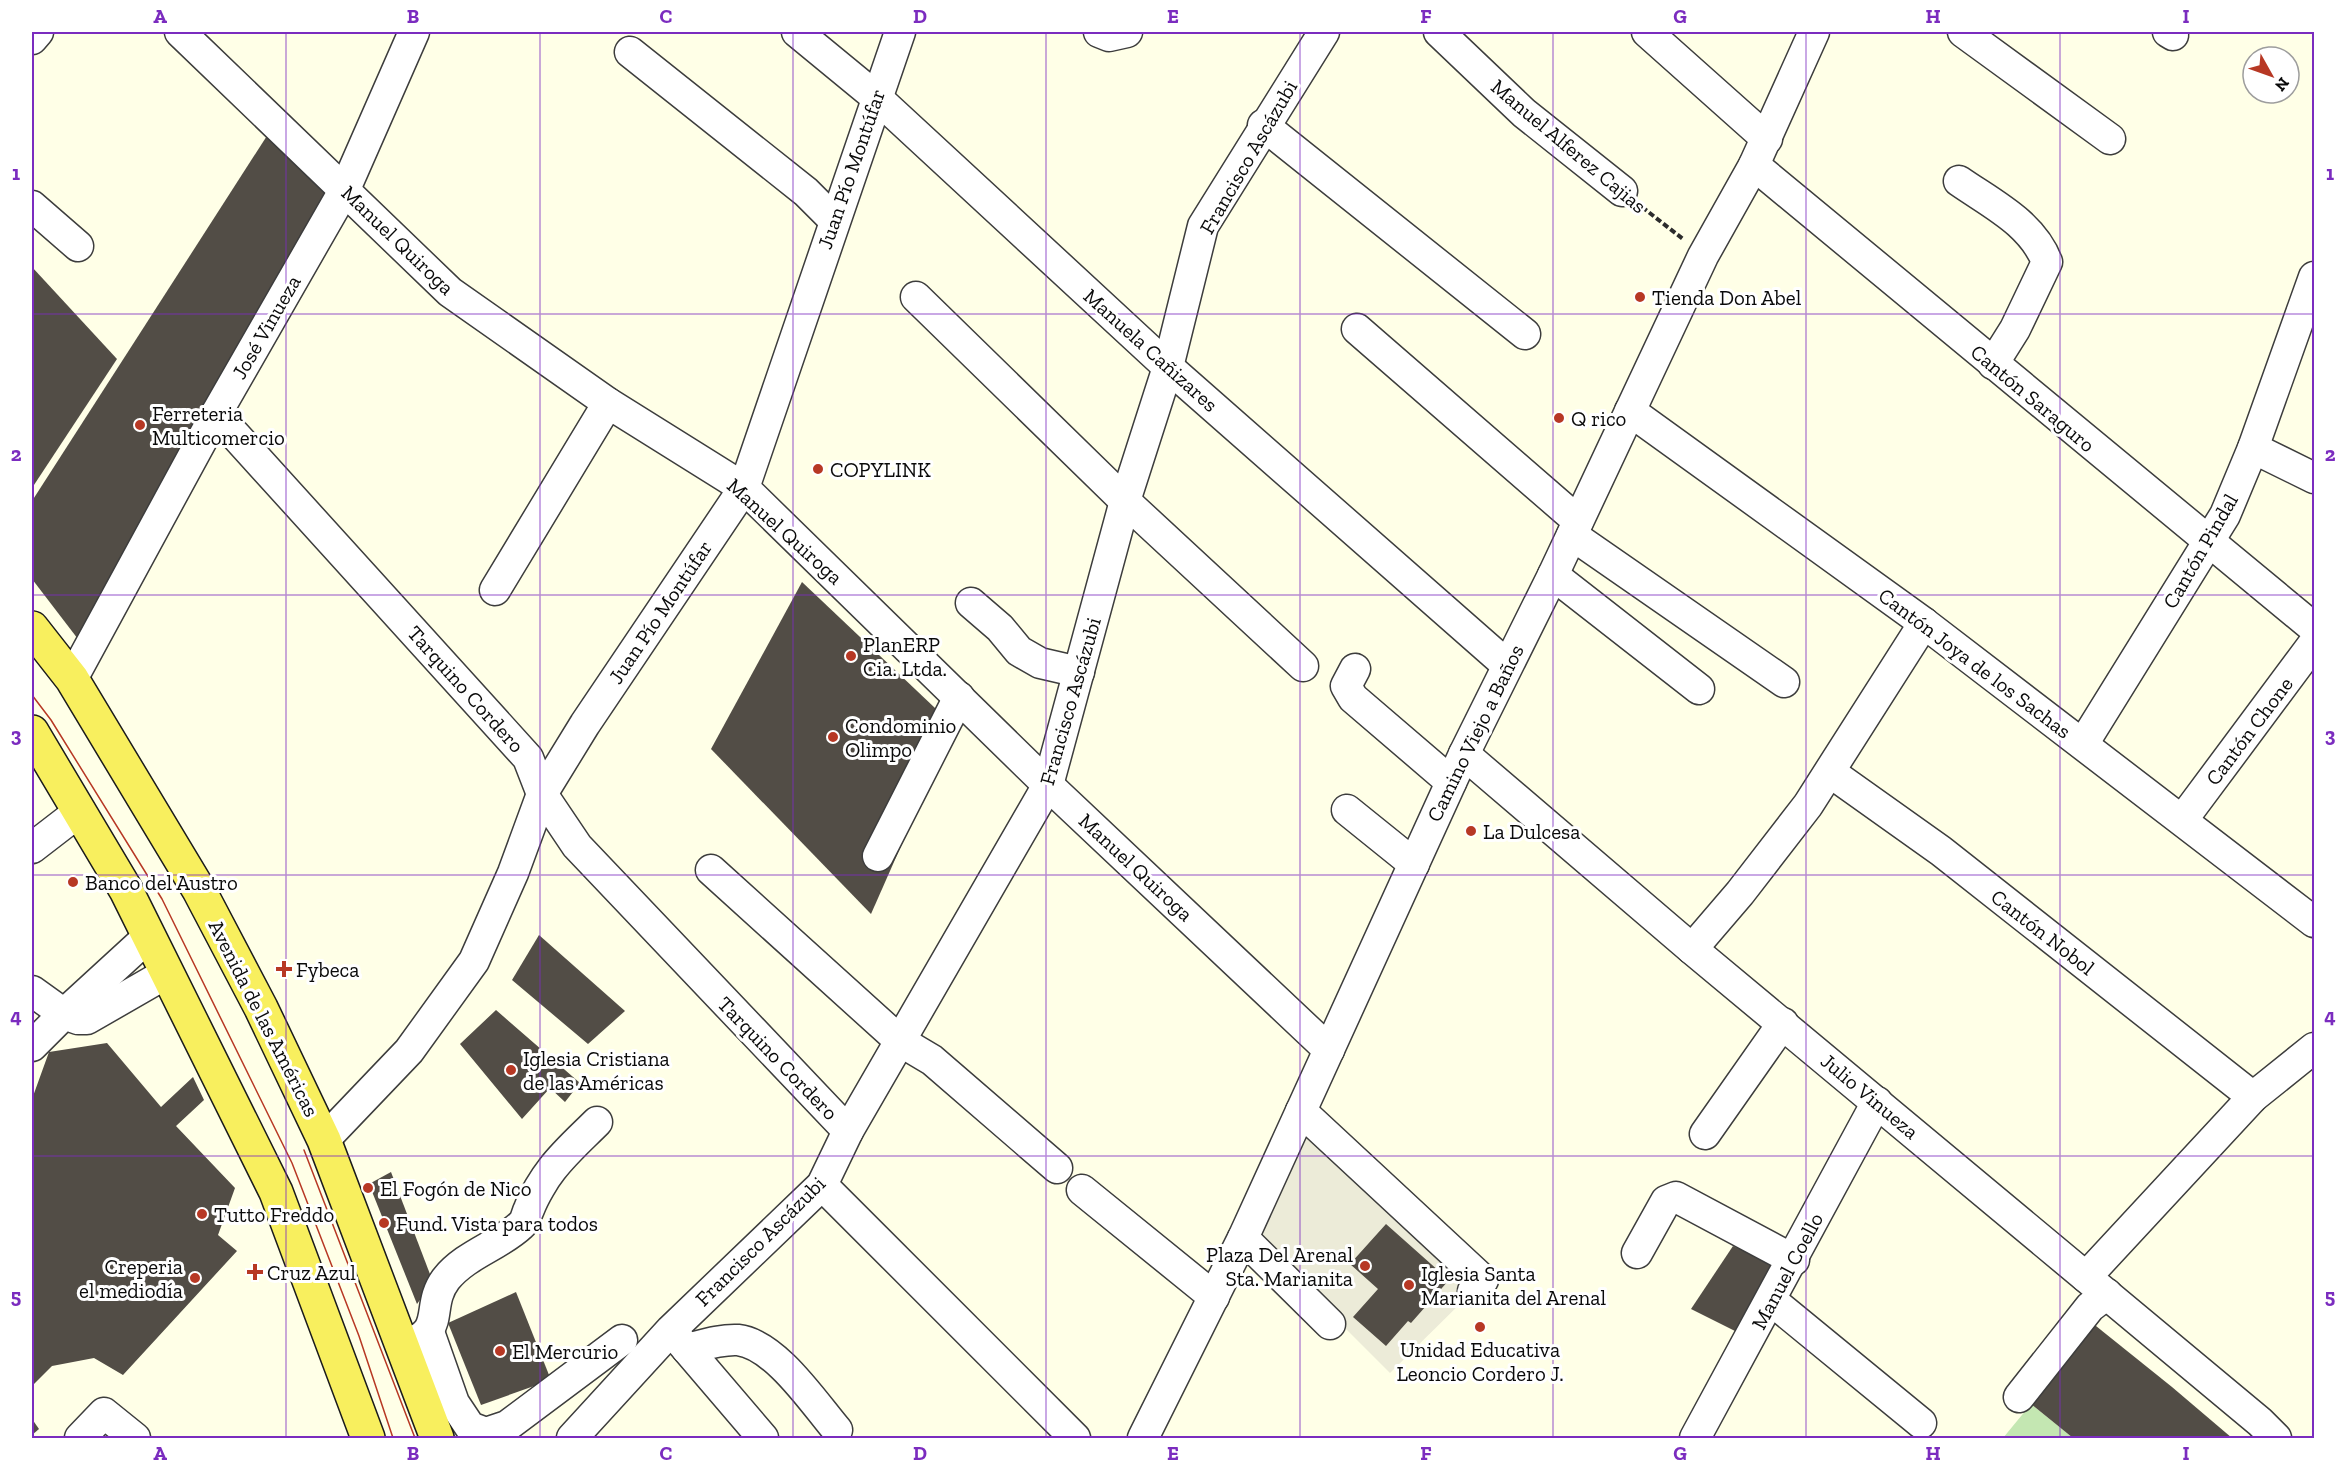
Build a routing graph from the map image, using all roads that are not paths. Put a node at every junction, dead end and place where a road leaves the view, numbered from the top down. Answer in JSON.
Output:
{"nodes":[{"id":1,"x":38,"y":32,"type":"edge"},
{"id":2,"x":180,"y":32,"type":"edge"},
{"id":3,"x":414,"y":32,"type":"edge"},
{"id":4,"x":797,"y":32,"type":"edge"},
{"id":5,"x":900,"y":32,"type":"edge"},
{"id":6,"x":1100,"y":32,"type":"edge"},
{"id":7,"x":1127,"y":32,"type":"edge"},
{"id":8,"x":1324,"y":32,"type":"edge"},
{"id":9,"x":1439,"y":32,"type":"edge"},
{"id":10,"x":1647,"y":32,"type":"edge"},
{"id":11,"x":1814,"y":32,"type":"edge"},
{"id":12,"x":1963,"y":32,"type":"edge"},
{"id":13,"x":32,"y":39,"type":"edge"},
{"id":14,"x":630,"y":52,"type":"dead end"},
{"id":15,"x":876,"y":97,"type":"junction"},
{"id":16,"x":1263,"y":125,"type":"junction"},
{"id":17,"x":1767,"y":139,"type":"junction"},
{"id":18,"x":2110,"y":139,"type":"dead end"},
{"id":19,"x":1754,"y":165,"type":"junction"},
{"id":20,"x":1959,"y":181,"type":"dead end"},
{"id":21,"x":345,"y":189,"type":"junction"},
{"id":22,"x":1622,"y":191,"type":"road end"},
{"id":23,"x":32,"y":206,"type":"edge"},
{"id":24,"x":834,"y":220,"type":"junction"},
{"id":25,"x":78,"y":246,"type":"dead end"},
{"id":26,"x":2314,"y":277,"type":"edge"},
{"id":27,"x":916,"y":297,"type":"dead end"},
{"id":28,"x":1357,"y":329,"type":"dead end"},
{"id":29,"x":1525,"y":334,"type":"dead end"},
{"id":30,"x":1993,"y":364,"type":"junction"},
{"id":31,"x":1168,"y":367,"type":"junction"},
{"id":32,"x":608,"y":403,"type":"junction"},
{"id":33,"x":1630,"y":411,"type":"junction"},
{"id":34,"x":216,"y":414,"type":"junction"},
{"id":35,"x":2253,"y":448,"type":"junction"},
{"id":36,"x":2314,"y":478,"type":"edge"},
{"id":37,"x":744,"y":488,"type":"junction"},
{"id":38,"x":1125,"y":501,"type":"junction"},
{"id":39,"x":1575,"y":528,"type":"junction"},
{"id":40,"x":2208,"y":543,"type":"junction"},
{"id":41,"x":1553,"y":575,"type":"junction"},
{"id":42,"x":495,"y":590,"type":"dead end"},
{"id":43,"x":971,"y":603,"type":"dead end"},
{"id":44,"x":1924,"y":623,"type":"junction"},
{"id":45,"x":32,"y":628,"type":"edge"},
{"id":46,"x":2314,"y":628,"type":"edge"},
{"id":47,"x":2314,"y":643,"type":"edge"},
{"id":48,"x":1507,"y":665,"type":"junction"},
{"id":49,"x":1303,"y":666,"type":"dead end"},
{"id":50,"x":1355,"y":669,"type":"dead end"},
{"id":51,"x":1079,"y":672,"type":"junction"},
{"id":52,"x":72,"y":679,"type":"junction"},
{"id":53,"x":1784,"y":682,"type":"dead end"},
{"id":54,"x":1699,"y":689,"type":"dead end"},
{"id":55,"x":959,"y":697,"type":"junction"},
{"id":56,"x":32,"y":732,"type":"edge"},
{"id":57,"x":2083,"y":744,"type":"junction"},
{"id":58,"x":1464,"y":754,"type":"junction"},
{"id":59,"x":1830,"y":772,"type":"junction"},
{"id":60,"x":1451,"y":782,"type":"junction"},
{"id":61,"x":1048,"y":785,"type":"junction"},
{"id":62,"x":542,"y":794,"type":"junction"},
{"id":63,"x":1347,"y":810,"type":"dead end"},
{"id":64,"x":80,"y":811,"type":"junction"},
{"id":65,"x":2183,"y":819,"type":"junction"},
{"id":66,"x":32,"y":848,"type":"edge"},
{"id":67,"x":878,"y":856,"type":"dead end"},
{"id":68,"x":1414,"y":864,"type":"junction"},
{"id":69,"x":711,"y":870,"type":"dead end"},
{"id":70,"x":2314,"y":922,"type":"edge"},
{"id":71,"x":148,"y":937,"type":"junction"},
{"id":72,"x":1692,"y":949,"type":"junction"},
{"id":73,"x":167,"y":973,"type":"junction"},
{"id":74,"x":32,"y":991,"type":"edge"},
{"id":75,"x":64,"y":1014,"type":"junction"},
{"id":76,"x":1783,"y":1023,"type":"junction"},
{"id":77,"x":900,"y":1041,"type":"junction"},
{"id":78,"x":32,"y":1046,"type":"edge"},
{"id":79,"x":1329,"y":1050,"type":"junction"},
{"id":80,"x":2312,"y":1054,"type":"edge"},
{"id":81,"x":2253,"y":1097,"type":"junction"},
{"id":82,"x":1877,"y":1102,"type":"junction"},
{"id":83,"x":1301,"y":1111,"type":"junction"},
{"id":84,"x":597,"y":1122,"type":"dead end"},
{"id":85,"x":848,"y":1131,"type":"junction"},
{"id":86,"x":1705,"y":1134,"type":"dead end"},
{"id":87,"x":324,"y":1140,"type":"junction"},
{"id":88,"x":1057,"y":1168,"type":"dead end"},
{"id":89,"x":822,"y":1185,"type":"junction"},
{"id":90,"x":1082,"y":1190,"type":"dead end"},
{"id":91,"x":1243,"y":1238,"type":"junction"},
{"id":92,"x":1637,"y":1253,"type":"dead end"},
{"id":93,"x":1794,"y":1260,"type":"junction"},
{"id":94,"x":2097,"y":1286,"type":"junction"},
{"id":95,"x":1473,"y":1291,"type":"dead end"},
{"id":96,"x":1214,"y":1297,"type":"junction"},
{"id":97,"x":1772,"y":1300,"type":"junction"},
{"id":98,"x":1330,"y":1324,"type":"dead end"},
{"id":99,"x":416,"y":1339,"type":"junction"},
{"id":100,"x":679,"y":1339,"type":"junction"},
{"id":101,"x":622,"y":1340,"type":"dead end"},
{"id":102,"x":2019,"y":1397,"type":"dead end"},
{"id":103,"x":440,"y":1418,"type":"edge"},
{"id":104,"x":1921,"y":1423,"type":"dead end"},
{"id":105,"x":837,"y":1430,"type":"dead end"},
{"id":106,"x":580,"y":1436,"type":"edge"},
{"id":107,"x":80,"y":1438,"type":"edge"},
{"id":108,"x":135,"y":1438,"type":"edge"},
{"id":109,"x":368,"y":1438,"type":"edge"},
{"id":110,"x":763,"y":1438,"type":"edge"},
{"id":111,"x":1075,"y":1438,"type":"edge"},
{"id":112,"x":1143,"y":1438,"type":"edge"},
{"id":113,"x":1695,"y":1438,"type":"edge"},
{"id":114,"x":2276,"y":1438,"type":"edge"}],
"edges":[{"from":1,"to":13,"type":"street"},
{"from":2,"to":21,"type":"street","name":"Manuel Quiroga"},
{"from":3,"to":21,"type":"street","name":"José Vinueza"},
{"from":4,"to":15,"type":"street","name":"Manuela Cañizares"},
{"from":5,"to":15,"type":"street","name":"Juan Pío Montúfar"},
{"from":6,"to":7,"type":"street"},
{"from":8,"to":16,"type":"street","name":"Francisco Ascázubi"},
{"from":9,"to":22,"type":"street","name":"Manuel Alferez Cajias"},
{"from":10,"to":17,"type":"street"},
{"from":11,"to":17,"type":"street","name":"Camino Viejo a Baños"},
{"from":12,"to":18,"type":"street"},
{"from":14,"to":24,"type":"street"},
{"from":15,"to":24,"type":"street","name":"Juan Pío Montúfar"},
{"from":15,"to":31,"type":"street","name":"Manuela Cañizares"},
{"from":16,"to":29,"type":"street"},
{"from":16,"to":31,"type":"street","name":"Francisco Ascázubi"},
{"from":17,"to":19,"type":"street","name":"Camino Viejo a Baños"},
{"from":19,"to":30,"type":"street","name":"Cantón Saraguro"},
{"from":19,"to":33,"type":"street","name":"Camino Viejo a Baños"},
{"from":20,"to":30,"type":"street"},
{"from":21,"to":32,"type":"street","name":"Manuel Quiroga"},
{"from":21,"to":34,"type":"street","name":"José Vinueza"},
{"from":23,"to":25,"type":"street"},
{"from":24,"to":37,"type":"street","name":"Juan Pío Montúfar"},
{"from":26,"to":35,"type":"street","name":"Cantón Pindal"},
{"from":27,"to":38,"type":"street"},
{"from":28,"to":39,"type":"street"},
{"from":30,"to":40,"type":"street","name":"Cantón Saraguro"},
{"from":31,"to":38,"type":"street","name":"Francisco Ascázubi"},
{"from":31,"to":48,"type":"street","name":"Manuela Cañizares"},
{"from":32,"to":37,"type":"street","name":"Manuel Quiroga"},
{"from":32,"to":42,"type":"street"},
{"from":33,"to":39,"type":"street","name":"Camino Viejo a Baños"},
{"from":33,"to":44,"type":"street","name":"Cantón Joya de los Sachas"},
{"from":34,"to":52,"type":"street","name":"José Vinueza"},
{"from":34,"to":62,"type":"street","name":"Tarquino Cordero"},
{"from":35,"to":36,"type":"street"},
{"from":35,"to":40,"type":"street","name":"Cantón Pindal"},
{"from":37,"to":55,"type":"street","name":"Manuel Quiroga"},
{"from":37,"to":62,"type":"street","name":"Juan Pío Montúfar"},
{"from":38,"to":49,"type":"street"},
{"from":38,"to":51,"type":"street","name":"Francisco Ascázubi"},
{"from":39,"to":41,"type":"street","name":"Camino Viejo a Baños"},
{"from":39,"to":53,"type":"street"},
{"from":40,"to":46,"type":"street","name":"Cantón Saraguro"},
{"from":40,"to":57,"type":"street","name":"Cantón Pindal"},
{"from":41,"to":48,"type":"street","name":"Camino Viejo a Baños"},
{"from":41,"to":54,"type":"street"},
{"from":43,"to":51,"type":"street"},
{"from":44,"to":57,"type":"street","name":"Cantón Joya de los Sachas"},
{"from":44,"to":59,"type":"street"},
{"from":45,"to":52,"type":"main road","name":"Avenida de las Américas"},
{"from":47,"to":65,"type":"street","name":"Cantón Chone"},
{"from":48,"to":58,"type":"street","name":"Camino Viejo a Baños"},
{"from":50,"to":60,"type":"street"},
{"from":51,"to":61,"type":"street","name":"Francisco Ascázubi"},
{"from":52,"to":87,"type":"main road","name":"Avenida de las Américas"},
{"from":55,"to":61,"type":"street","name":"Manuel Quiroga"},
{"from":55,"to":67,"type":"street"},
{"from":56,"to":64,"type":"main road"},
{"from":57,"to":65,"type":"street","name":"Cantón Joya de los Sachas"},
{"from":58,"to":60,"type":"street","name":"Camino Viejo a Baños"},
{"from":58,"to":72,"type":"street","name":"Julio Vinueza"},
{"from":59,"to":72,"type":"street"},
{"from":59,"to":81,"type":"street","name":"Cantón Nobol"},
{"from":60,"to":68,"type":"street","name":"Camino Viejo a Baños"},
{"from":61,"to":77,"type":"street","name":"Francisco Ascázubi"},
{"from":61,"to":79,"type":"street","name":"Manuel Quiroga"},
{"from":62,"to":85,"type":"street","name":"Tarquino Cordero"},
{"from":62,"to":87,"type":"street","name":"Juan Pío Montúfar"},
{"from":63,"to":68,"type":"street"},
{"from":64,"to":66,"type":"street"},
{"from":64,"to":71,"type":"main road"},
{"from":65,"to":70,"type":"street","name":"Cantón Joya de los Sachas"},
{"from":68,"to":79,"type":"street","name":"Camino Viejo a Baños"},
{"from":69,"to":77,"type":"street"},
{"from":71,"to":73,"type":"main road"},
{"from":71,"to":75,"type":"street"},
{"from":72,"to":76,"type":"street","name":"Julio Vinueza"},
{"from":73,"to":75,"type":"street"},
{"from":73,"to":109,"type":"main road"},
{"from":74,"to":75,"type":"street"},
{"from":75,"to":78,"type":"street"},
{"from":76,"to":82,"type":"street","name":"Julio Vinueza"},
{"from":76,"to":86,"type":"street"},
{"from":77,"to":85,"type":"street","name":"Francisco Ascázubi"},
{"from":77,"to":88,"type":"street"},
{"from":79,"to":83,"type":"street","name":"Camino Viejo a Baños"},
{"from":80,"to":81,"type":"street"},
{"from":81,"to":94,"type":"street"},
{"from":82,"to":93,"type":"street","name":"Manuel Coello"},
{"from":82,"to":94,"type":"street","name":"Julio Vinueza"},
{"from":83,"to":91,"type":"street","name":"Camino Viejo a Baños"},
{"from":83,"to":95,"type":"street"},
{"from":84,"to":99,"type":"street"},
{"from":85,"to":89,"type":"street","name":"Francisco Ascázubi"},
{"from":87,"to":99,"type":"main road","name":"Avenida de las Américas"},
{"from":89,"to":100,"type":"street","name":"Francisco Ascázubi"},
{"from":89,"to":111,"type":"street"},
{"from":90,"to":96,"type":"street"},
{"from":91,"to":96,"type":"street","name":"Camino Viejo a Baños"},
{"from":91,"to":98,"type":"street"},
{"from":92,"to":93,"type":"street"},
{"from":93,"to":97,"type":"street","name":"Manuel Coello"},
{"from":94,"to":102,"type":"street"},
{"from":94,"to":114,"type":"street","name":"Julio Vinueza"},
{"from":96,"to":112,"type":"street","name":"Camino Viejo a Baños"},
{"from":97,"to":104,"type":"street"},
{"from":97,"to":113,"type":"street","name":"Manuel Coello"},
{"from":99,"to":103,"type":"main road","name":"Avenida de las Américas"},
{"from":100,"to":105,"type":"street"},
{"from":100,"to":106,"type":"street","name":"Francisco Ascázubi"},
{"from":100,"to":110,"type":"street"},
{"from":101,"to":103,"type":"street"},
{"from":107,"to":108,"type":"street"}]}
